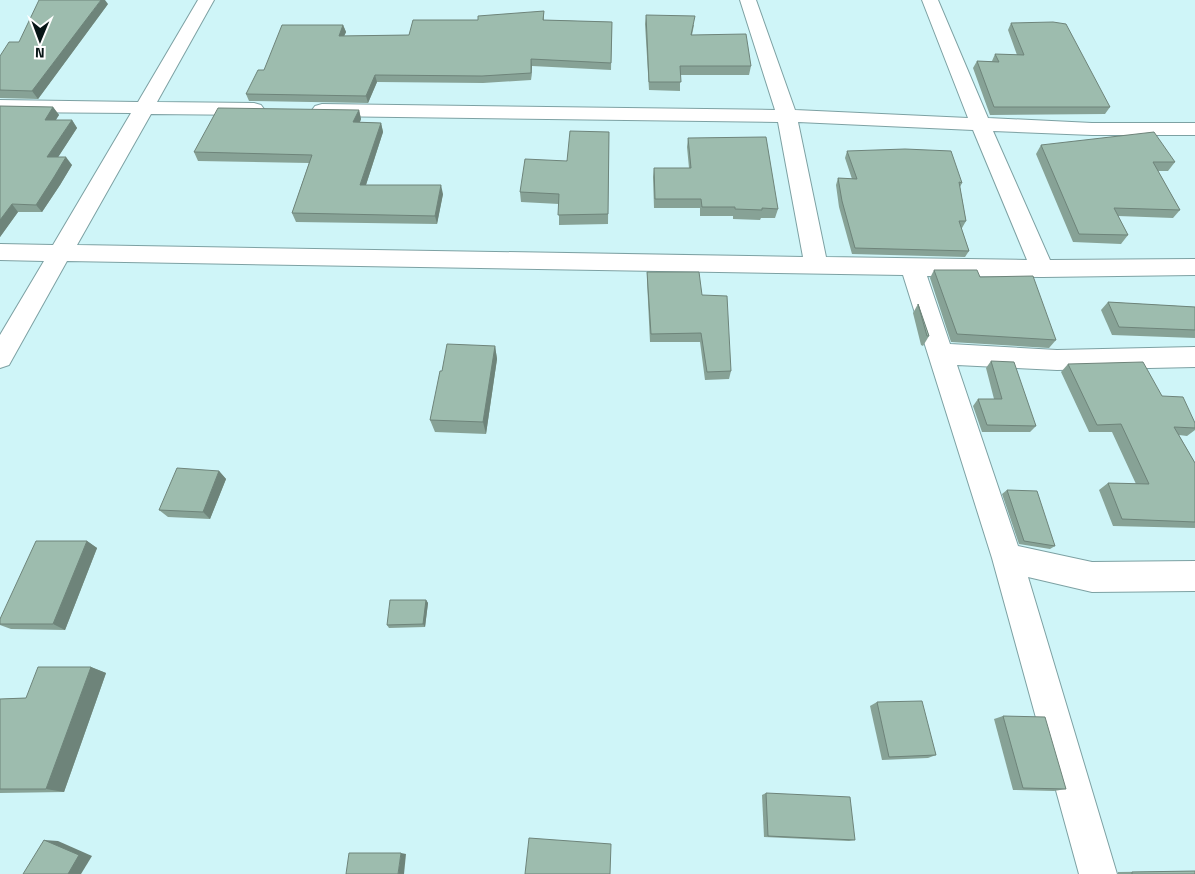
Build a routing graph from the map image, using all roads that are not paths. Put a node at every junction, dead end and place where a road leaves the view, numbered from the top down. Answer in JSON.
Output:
{"nodes":[{"id":1,"x":206,"y":0,"type":"edge"},
{"id":2,"x":748,"y":0,"type":"edge"},
{"id":3,"x":930,"y":0,"type":"edge"},
{"id":4,"x":0,"y":106,"type":"edge"},
{"id":5,"x":144,"y":107,"type":"junction"},
{"id":6,"x":273,"y":109,"type":"edge"},
{"id":7,"x":302,"y":109,"type":"edge"},
{"id":8,"x":787,"y":116,"type":"junction"},
{"id":9,"x":980,"y":124,"type":"junction"},
{"id":10,"x":1195,"y":129,"type":"edge"},
{"id":11,"x":0,"y":252,"type":"edge"},
{"id":12,"x":61,"y":252,"type":"junction"},
{"id":13,"x":816,"y":265,"type":"junction"},
{"id":14,"x":912,"y":266,"type":"junction"},
{"id":15,"x":1195,"y":267,"type":"edge"},
{"id":16,"x":1042,"y":269,"type":"junction"},
{"id":17,"x":940,"y":354,"type":"junction"},
{"id":18,"x":0,"y":358,"type":"edge"},
{"id":19,"x":1195,"y":358,"type":"edge"},
{"id":20,"x":1007,"y":558,"type":"junction"},
{"id":21,"x":1195,"y":576,"type":"edge"},
{"id":22,"x":1098,"y":874,"type":"edge"}],
"edges":[{"from":1,"to":5,"type":"street"},
{"from":2,"to":8,"type":"street"},
{"from":3,"to":9,"type":"street"},
{"from":4,"to":5,"type":"street"},
{"from":5,"to":6,"type":"street"},
{"from":5,"to":12,"type":"street"},
{"from":7,"to":8,"type":"street"},
{"from":8,"to":9,"type":"street"},
{"from":8,"to":13,"type":"street"},
{"from":9,"to":10,"type":"street"},
{"from":9,"to":16,"type":"street"},
{"from":11,"to":12,"type":"street"},
{"from":12,"to":13,"type":"street"},
{"from":12,"to":18,"type":"street"},
{"from":13,"to":14,"type":"street"},
{"from":14,"to":16,"type":"street"},
{"from":14,"to":17,"type":"street"},
{"from":15,"to":16,"type":"street"},
{"from":17,"to":19,"type":"street"},
{"from":17,"to":20,"type":"street"},
{"from":20,"to":21,"type":"street"},
{"from":20,"to":22,"type":"street"}]}
